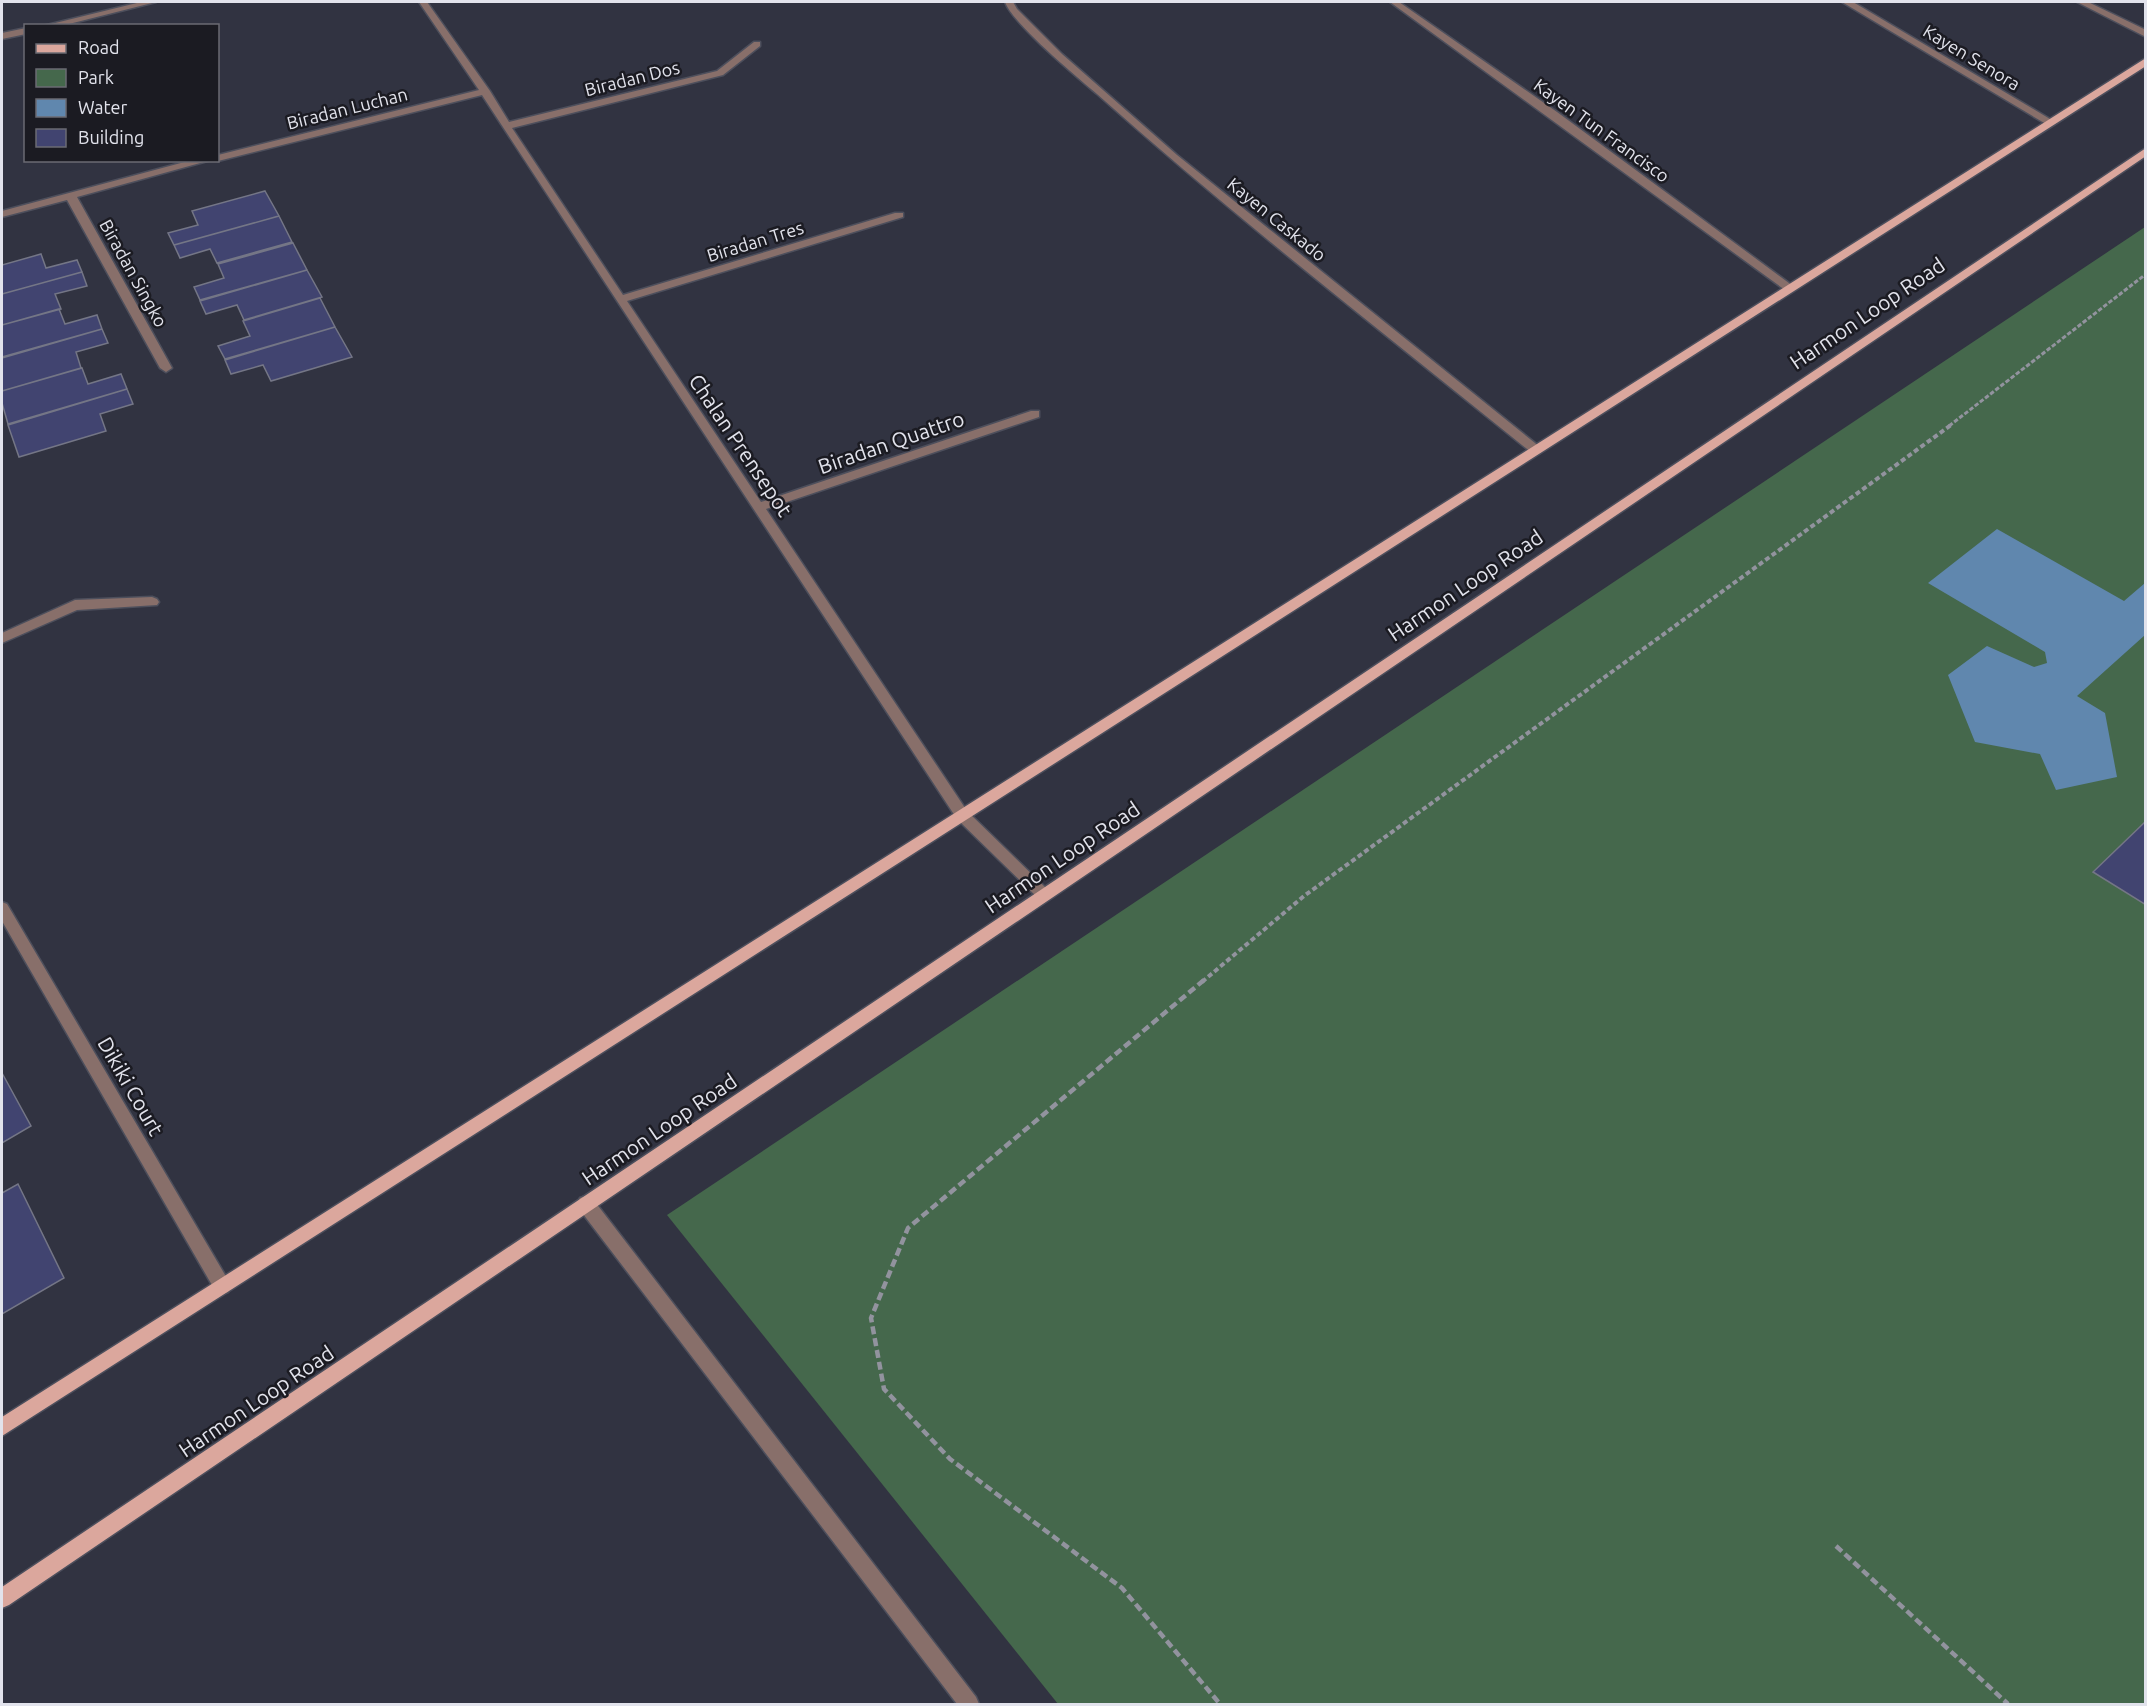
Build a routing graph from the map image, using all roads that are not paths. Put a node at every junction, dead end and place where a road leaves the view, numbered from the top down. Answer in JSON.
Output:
{"nodes":[{"id":1,"x":151,"y":2,"type":"edge"},
{"id":2,"x":423,"y":2,"type":"edge"},
{"id":3,"x":1009,"y":2,"type":"edge"},
{"id":4,"x":1394,"y":2,"type":"edge"},
{"id":5,"x":1846,"y":2,"type":"edge"},
{"id":6,"x":2082,"y":2,"type":"edge"},
{"id":7,"x":56,"y":24,"type":"edge"},
{"id":8,"x":24,"y":31,"type":"edge"},
{"id":9,"x":2145,"y":34,"type":"edge"},
{"id":10,"x":2,"y":36,"type":"edge"},
{"id":11,"x":757,"y":44,"type":"dead end"},
{"id":12,"x":2145,"y":61,"type":"edge"},
{"id":13,"x":485,"y":91,"type":"junction"},
{"id":14,"x":2050,"y":122,"type":"junction"},
{"id":15,"x":506,"y":126,"type":"junction"},
{"id":16,"x":2145,"y":151,"type":"edge"},
{"id":17,"x":219,"y":158,"type":"edge"},
{"id":18,"x":198,"y":162,"type":"edge"},
{"id":19,"x":70,"y":195,"type":"junction"},
{"id":20,"x":2,"y":214,"type":"edge"},
{"id":21,"x":899,"y":215,"type":"dead end"},
{"id":22,"x":1789,"y":288,"type":"junction"},
{"id":23,"x":621,"y":299,"type":"junction"},
{"id":24,"x":166,"y":368,"type":"dead end"},
{"id":25,"x":1035,"y":414,"type":"dead end"},
{"id":26,"x":1536,"y":450,"type":"junction"},
{"id":27,"x":759,"y":507,"type":"junction"},
{"id":28,"x":152,"y":602,"type":"dead end"},
{"id":29,"x":2,"y":638,"type":"edge"},
{"id":30,"x":962,"y":815,"type":"junction"},
{"id":31,"x":1044,"y":895,"type":"junction"},
{"id":32,"x":2,"y":908,"type":"edge"},
{"id":33,"x":586,"y":1204,"type":"junction"},
{"id":34,"x":222,"y":1286,"type":"junction"},
{"id":35,"x":2,"y":1427,"type":"edge"},
{"id":36,"x":2,"y":1598,"type":"edge"},
{"id":37,"x":969,"y":1704,"type":"edge"}],
"edges":[{"from":1,"to":7,"type":"street"},
{"from":2,"to":13,"type":"street","name":"Chalan Prensepot"},
{"from":3,"to":26,"type":"street","name":"Kayen Caskado"},
{"from":4,"to":22,"type":"street","name":"Kayen Tun Francisco"},
{"from":5,"to":14,"type":"street","name":"Kayen Senora"},
{"from":6,"to":9,"type":"street"},
{"from":8,"to":10,"type":"street"},
{"from":11,"to":15,"type":"street","name":"Biradan Dos"},
{"from":12,"to":14,"type":"main road"},
{"from":13,"to":15,"type":"street","name":"Chalan Prensepot"},
{"from":13,"to":17,"type":"street","name":"Biradan Luchan"},
{"from":14,"to":22,"type":"main road"},
{"from":15,"to":23,"type":"street","name":"Chalan Prensepot"},
{"from":16,"to":31,"type":"main road","name":"Harmon Loop Road"},
{"from":18,"to":19,"type":"street"},
{"from":19,"to":20,"type":"street"},
{"from":19,"to":24,"type":"street","name":"Biradan Singko"},
{"from":21,"to":23,"type":"street","name":"Biradan Tres"},
{"from":22,"to":26,"type":"main road"},
{"from":23,"to":27,"type":"street","name":"Chalan Prensepot"},
{"from":25,"to":27,"type":"street","name":"Biradan Quattro"},
{"from":26,"to":30,"type":"main road"},
{"from":27,"to":30,"type":"street","name":"Chalan Prensepot"},
{"from":28,"to":29,"type":"street"},
{"from":30,"to":31,"type":"street","name":"Chalan Prensepot"},
{"from":30,"to":34,"type":"main road"},
{"from":31,"to":33,"type":"main road","name":"Harmon Loop Road"},
{"from":32,"to":34,"type":"street","name":"Dikiki Court"},
{"from":33,"to":36,"type":"main road","name":"Harmon Loop Road"},
{"from":33,"to":37,"type":"street"},
{"from":34,"to":35,"type":"main road"}]}
